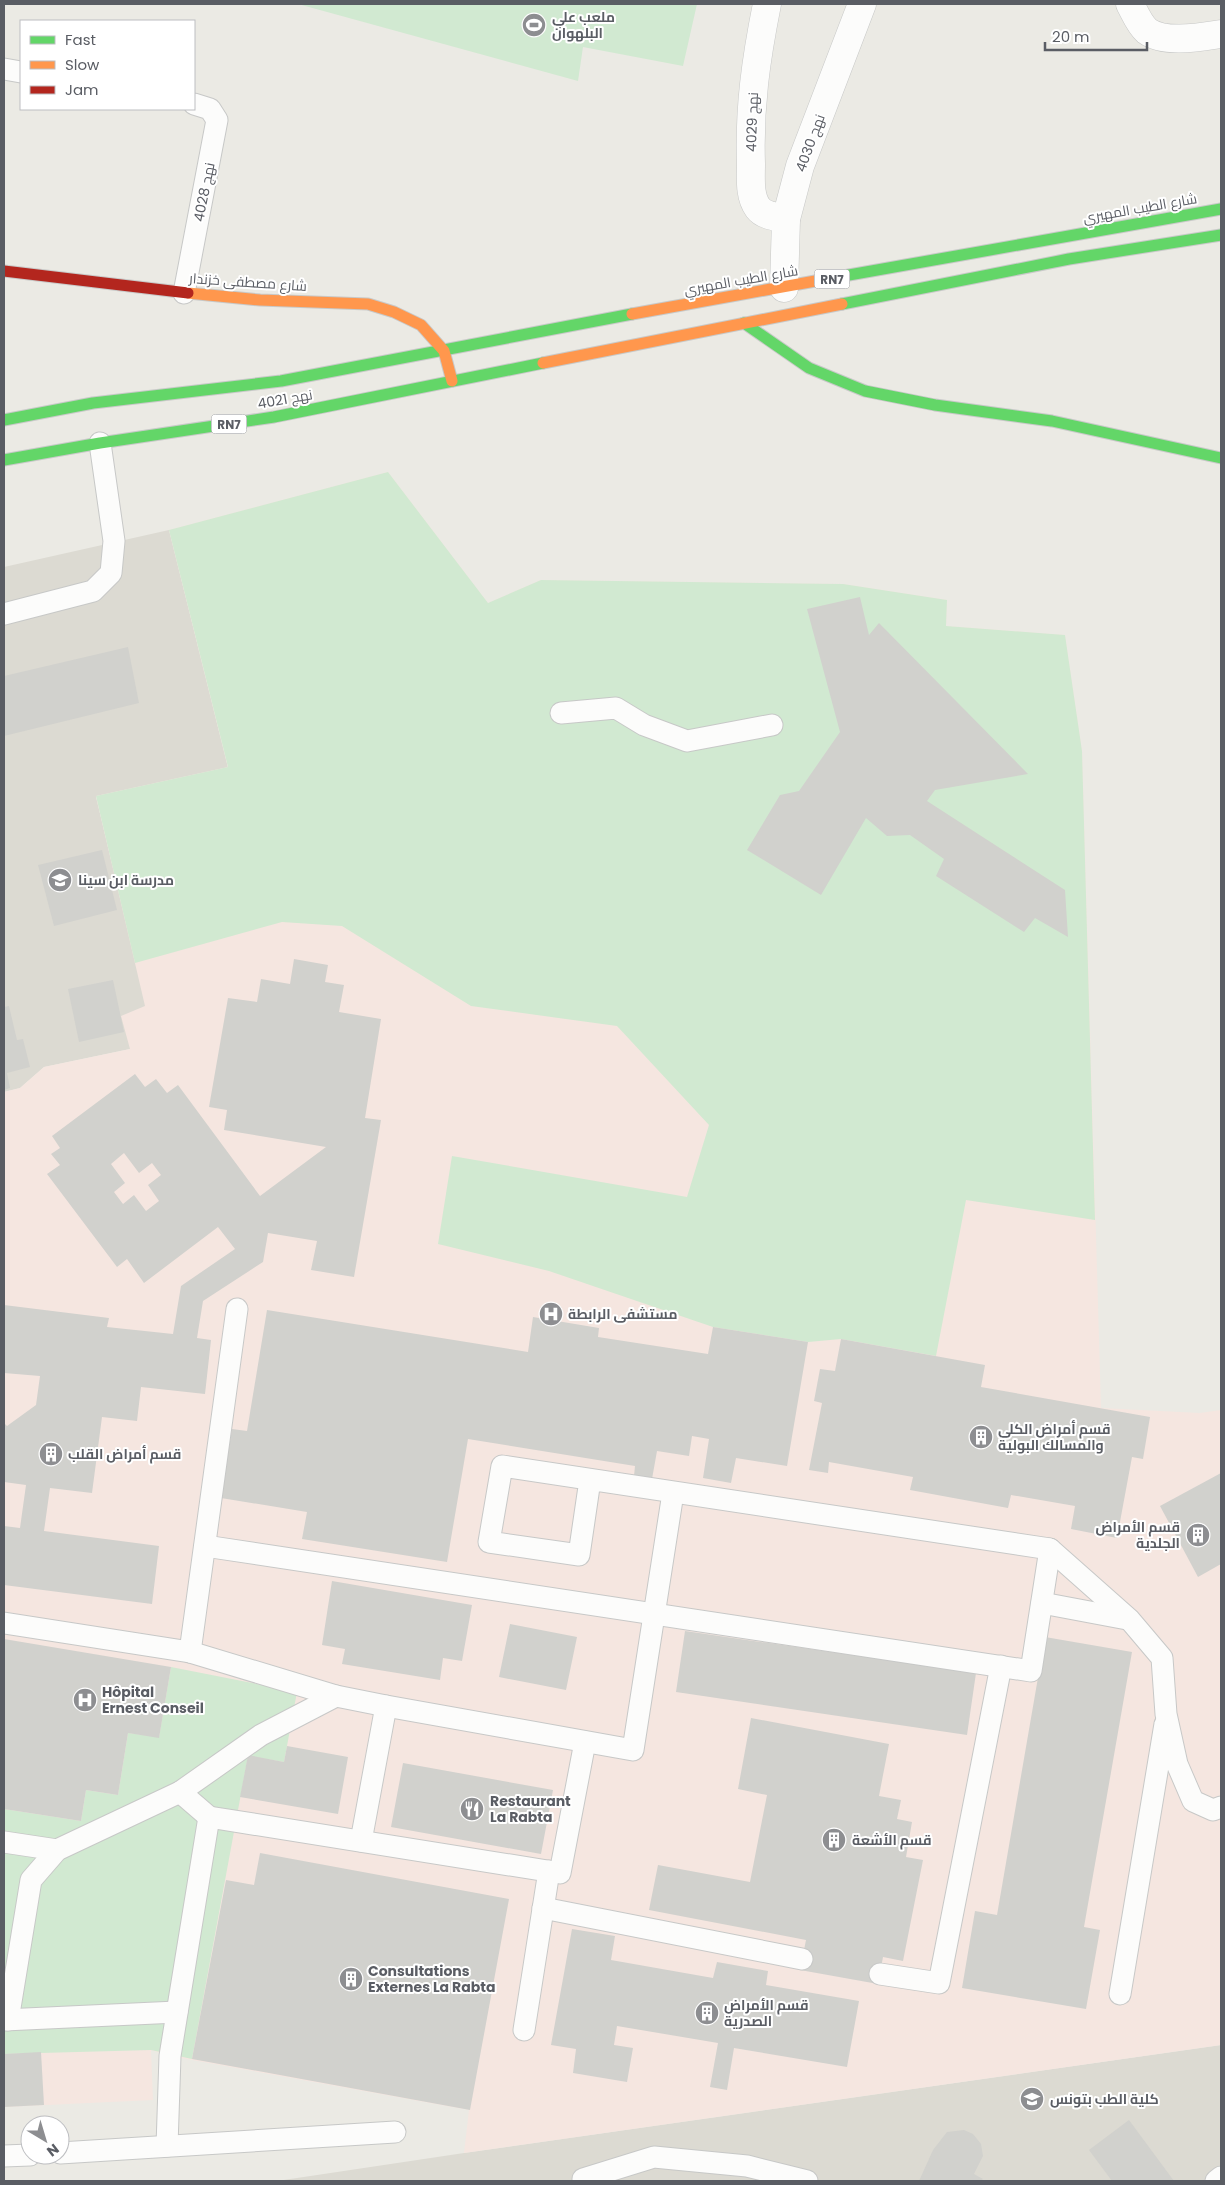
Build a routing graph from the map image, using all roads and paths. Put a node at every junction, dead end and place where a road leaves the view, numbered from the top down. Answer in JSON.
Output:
{"nodes":[{"id":1,"x":766,"y":4,"type":"edge"},
{"id":2,"x":862,"y":4,"type":"edge"},
{"id":3,"x":1130,"y":4,"type":"edge"},
{"id":4,"x":1221,"y":34,"type":"edge"},
{"id":5,"x":4,"y":69,"type":"edge"},
{"id":6,"x":20,"y":72,"type":"edge"},
{"id":7,"x":195,"y":104,"type":"edge"},
{"id":8,"x":1221,"y":209,"type":"edge"},
{"id":9,"x":786,"y":219,"type":"junction"},
{"id":10,"x":1221,"y":235,"type":"edge"},
{"id":11,"x":4,"y":271,"type":"edge"},
{"id":12,"x":784,"y":288,"type":"junction"},
{"id":13,"x":184,"y":293,"type":"junction"},
{"id":14,"x":744,"y":323,"type":"junction"},
{"id":15,"x":444,"y":351,"type":"junction"},
{"id":16,"x":452,"y":381,"type":"junction"},
{"id":17,"x":4,"y":420,"type":"edge"},
{"id":18,"x":100,"y":443,"type":"junction"},
{"id":19,"x":1221,"y":458,"type":"edge"},
{"id":20,"x":4,"y":460,"type":"edge"},
{"id":21,"x":4,"y":614,"type":"edge"},
{"id":22,"x":561,"y":713,"type":"dead end"},
{"id":23,"x":772,"y":724,"type":"dead end"},
{"id":24,"x":237,"y":1310,"type":"dead end"},
{"id":25,"x":590,"y":1480,"type":"junction"},
{"id":26,"x":673,"y":1493,"type":"junction"},
{"id":27,"x":204,"y":1546,"type":"junction"},
{"id":28,"x":1050,"y":1549,"type":"junction"},
{"id":29,"x":1042,"y":1602,"type":"junction"},
{"id":30,"x":654,"y":1614,"type":"junction"},
{"id":31,"x":1129,"y":1619,"type":"junction"},
{"id":32,"x":4,"y":1623,"type":"edge"},
{"id":33,"x":190,"y":1652,"type":"junction"},
{"id":34,"x":1000,"y":1666,"type":"junction"},
{"id":35,"x":336,"y":1696,"type":"junction"},
{"id":36,"x":386,"y":1706,"type":"junction"},
{"id":37,"x":1166,"y":1714,"type":"junction"},
{"id":38,"x":585,"y":1742,"type":"junction"},
{"id":39,"x":180,"y":1792,"type":"junction"},
{"id":40,"x":1221,"y":1807,"type":"edge"},
{"id":41,"x":209,"y":1817,"type":"junction"},
{"id":42,"x":361,"y":1841,"type":"junction"},
{"id":43,"x":4,"y":1842,"type":"edge"},
{"id":44,"x":58,"y":1850,"type":"junction"},
{"id":45,"x":549,"y":1871,"type":"junction"},
{"id":46,"x":543,"y":1908,"type":"junction"},
{"id":47,"x":802,"y":1959,"type":"dead end"},
{"id":48,"x":880,"y":1974,"type":"dead end"},
{"id":49,"x":1120,"y":1994,"type":"dead end"},
{"id":50,"x":177,"y":2012,"type":"junction"},
{"id":51,"x":6,"y":2020,"type":"edge"},
{"id":52,"x":524,"y":2030,"type":"dead end"},
{"id":53,"x":395,"y":2132,"type":"dead end"},
{"id":54,"x":167,"y":2146,"type":"junction"},
{"id":55,"x":70,"y":2152,"type":"edge"},
{"id":56,"x":20,"y":2155,"type":"edge"},
{"id":57,"x":4,"y":2156,"type":"edge"},
{"id":58,"x":1221,"y":2177,"type":"edge"},
{"id":59,"x":579,"y":2180,"type":"edge"},
{"id":60,"x":807,"y":2181,"type":"edge"},
{"id":61,"x":1216,"y":2181,"type":"edge"}],
"edges":[{"from":1,"to":9,"type":"street","name":"نهج 4029"},
{"from":2,"to":9,"type":"street","name":"نهج 4030"},
{"from":3,"to":4,"type":"street"},
{"from":5,"to":6,"type":"lane"},
{"from":7,"to":13,"type":"lane","name":"نهج 4028"},
{"from":8,"to":12,"type":"main road","name":"شارع الطيب المهيري","number":"RN7"},
{"from":9,"to":12,"type":"street","name":"نهج 4030"},
{"from":10,"to":14,"type":"main road","number":"RN7"},
{"from":11,"to":13,"type":"main road","name":"شارع مصطفى خزندار"},
{"from":12,"to":15,"type":"main road","name":"شارع الطيب المهيري","number":"RN7"},
{"from":13,"to":15,"type":"main road","name":"شارع مصطفى خزندار"},
{"from":14,"to":16,"type":"main road","number":"RN7"},
{"from":14,"to":19,"type":"main road"},
{"from":15,"to":16,"type":"main road","name":"شارع مصطفى خزندار"},
{"from":15,"to":17,"type":"main road","name":"نهج 4021","number":"RN7"},
{"from":16,"to":18,"type":"main road","name":"نهج 4021","number":"RN7"},
{"from":18,"to":20,"type":"main road","name":"نهج 4021","number":"RN7"},
{"from":18,"to":21,"type":"lane"},
{"from":22,"to":23,"type":"lane"},
{"from":24,"to":27,"type":"lane"},
{"from":25,"to":25,"type":"lane"},
{"from":25,"to":26,"type":"lane"},
{"from":26,"to":28,"type":"lane"},
{"from":26,"to":30,"type":"lane"},
{"from":27,"to":30,"type":"lane"},
{"from":27,"to":33,"type":"lane"},
{"from":28,"to":29,"type":"lane"},
{"from":28,"to":31,"type":"lane"},
{"from":29,"to":31,"type":"lane"},
{"from":29,"to":34,"type":"lane"},
{"from":30,"to":34,"type":"lane"},
{"from":30,"to":38,"type":"lane"},
{"from":31,"to":37,"type":"lane"},
{"from":32,"to":33,"type":"lane"},
{"from":33,"to":35,"type":"lane"},
{"from":34,"to":48,"type":"lane"},
{"from":35,"to":36,"type":"lane"},
{"from":35,"to":39,"type":"lane"},
{"from":36,"to":38,"type":"lane"},
{"from":36,"to":42,"type":"lane"},
{"from":37,"to":40,"type":"lane"},
{"from":37,"to":49,"type":"lane"},
{"from":38,"to":45,"type":"lane"},
{"from":39,"to":41,"type":"lane"},
{"from":39,"to":44,"type":"lane"},
{"from":41,"to":42,"type":"lane"},
{"from":41,"to":50,"type":"lane"},
{"from":42,"to":45,"type":"lane"},
{"from":43,"to":44,"type":"lane"},
{"from":44,"to":51,"type":"lane"},
{"from":45,"to":46,"type":"lane"},
{"from":46,"to":47,"type":"lane"},
{"from":46,"to":52,"type":"lane"},
{"from":50,"to":51,"type":"lane"},
{"from":50,"to":54,"type":"lane"},
{"from":53,"to":54,"type":"lane"},
{"from":54,"to":55,"type":"lane"},
{"from":56,"to":57,"type":"lane"},
{"from":58,"to":61,"type":"lane"},
{"from":59,"to":60,"type":"lane"}]}
